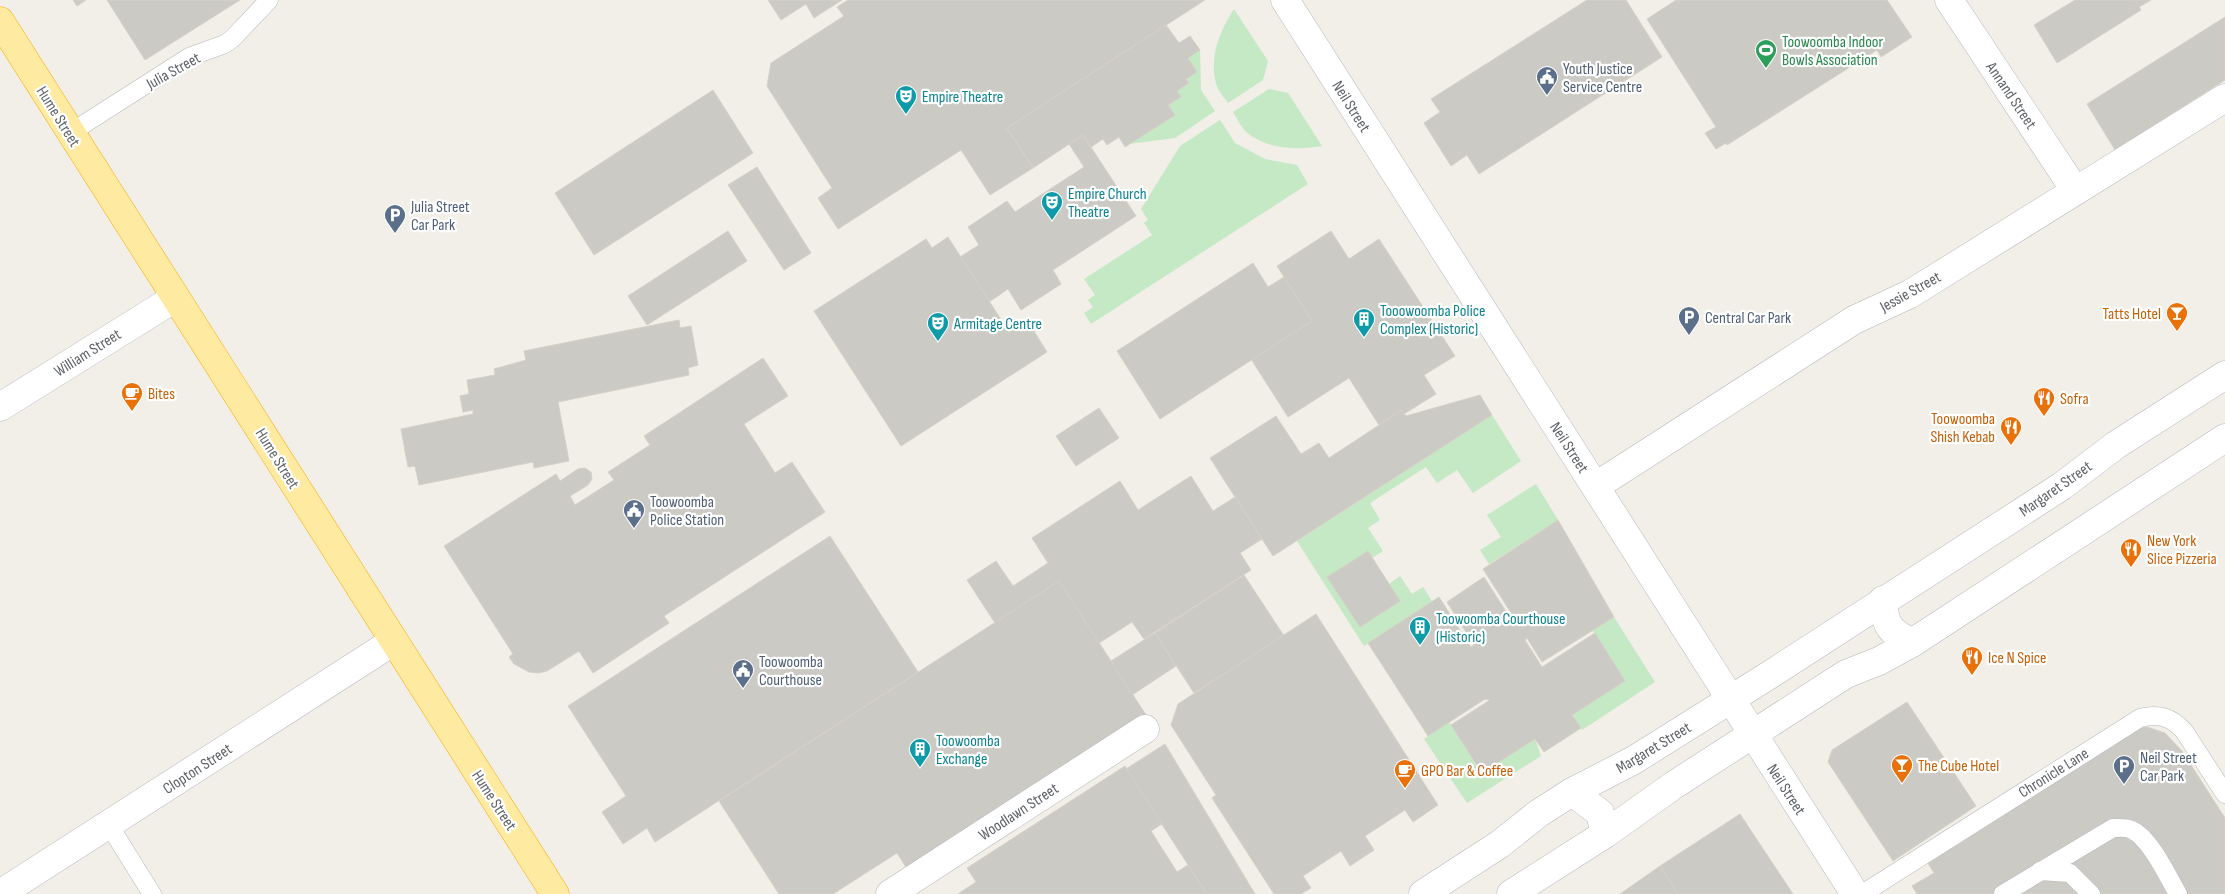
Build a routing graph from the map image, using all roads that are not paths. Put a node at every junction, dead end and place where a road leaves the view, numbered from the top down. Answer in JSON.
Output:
{"nodes":[{"id":1,"x":269,"y":0,"type":"edge"},
{"id":2,"x":1285,"y":0,"type":"edge"},
{"id":3,"x":1949,"y":0,"type":"edge"},
{"id":4,"x":0,"y":21,"type":"edge"},
{"id":5,"x":2225,"y":98,"type":"edge"},
{"id":6,"x":70,"y":133,"type":"junction"},
{"id":7,"x":2075,"y":190,"type":"junction"},
{"id":8,"x":175,"y":298,"type":"junction"},
{"id":9,"x":2225,"y":375,"type":"edge"},
{"id":10,"x":0,"y":407,"type":"edge"},
{"id":11,"x":2225,"y":438,"type":"edge"},
{"id":12,"x":1596,"y":486,"type":"junction"},
{"id":13,"x":1883,"y":600,"type":"junction"},
{"id":14,"x":394,"y":642,"type":"junction"},
{"id":15,"x":1912,"y":643,"type":"junction"},
{"id":16,"x":1731,"y":699,"type":"junction"},
{"id":17,"x":1145,"y":729,"type":"dead end"},
{"id":18,"x":1753,"y":735,"type":"junction"},
{"id":19,"x":1572,"y":792,"type":"junction"},
{"id":20,"x":2225,"y":794,"type":"edge"},
{"id":21,"x":109,"y":825,"type":"junction"},
{"id":22,"x":1605,"y":834,"type":"junction"},
{"id":23,"x":2040,"y":871,"type":"junction"},
{"id":24,"x":0,"y":894,"type":"edge"},
{"id":25,"x":152,"y":894,"type":"edge"},
{"id":26,"x":555,"y":894,"type":"edge"},
{"id":27,"x":890,"y":894,"type":"edge"},
{"id":28,"x":1423,"y":894,"type":"edge"},
{"id":29,"x":1511,"y":894,"type":"edge"},
{"id":30,"x":1855,"y":894,"type":"edge"},
{"id":31,"x":1862,"y":894,"type":"edge"},
{"id":32,"x":2003,"y":894,"type":"edge"},
{"id":33,"x":2091,"y":894,"type":"edge"},
{"id":34,"x":2178,"y":894,"type":"edge"}],
"edges":[{"from":1,"to":6,"type":"lane","name":"Julia Street"},
{"from":2,"to":12,"type":"street","name":"Neil Street"},
{"from":3,"to":7,"type":"street","name":"Annand Street"},
{"from":4,"to":6,"type":"highway","name":"Hume Street"},
{"from":5,"to":7,"type":"street","name":"Jessie Street"},
{"from":6,"to":8,"type":"highway","name":"Hume Street"},
{"from":7,"to":12,"type":"street","name":"Jessie Street"},
{"from":8,"to":10,"type":"street","name":"William Street"},
{"from":8,"to":14,"type":"highway","name":"Hume Street"},
{"from":9,"to":13,"type":"street","name":"Margaret Street"},
{"from":11,"to":15,"type":"street"},
{"from":12,"to":16,"type":"street","name":"Neil Street"},
{"from":13,"to":15,"type":"street"},
{"from":13,"to":16,"type":"street","name":"Margaret Street"},
{"from":14,"to":21,"type":"street","name":"Clopton Street"},
{"from":14,"to":26,"type":"highway","name":"Hume Street"},
{"from":15,"to":18,"type":"street"},
{"from":16,"to":18,"type":"street","name":"Neil Street"},
{"from":16,"to":19,"type":"street","name":"Margaret Street"},
{"from":17,"to":27,"type":"street","name":"Woodlawn Street"},
{"from":18,"to":22,"type":"street"},
{"from":18,"to":30,"type":"street","name":"Neil Street"},
{"from":19,"to":22,"type":"street"},
{"from":19,"to":28,"type":"street","name":"Margaret Street"},
{"from":20,"to":31,"type":"lane","name":"Chronicle Lane"},
{"from":21,"to":24,"type":"street","name":"Clopton Street"},
{"from":21,"to":25,"type":"lane"},
{"from":22,"to":29,"type":"street"},
{"from":23,"to":32,"type":"lane"},
{"from":23,"to":33,"type":"lane"},
{"from":23,"to":34,"type":"lane"}]}
